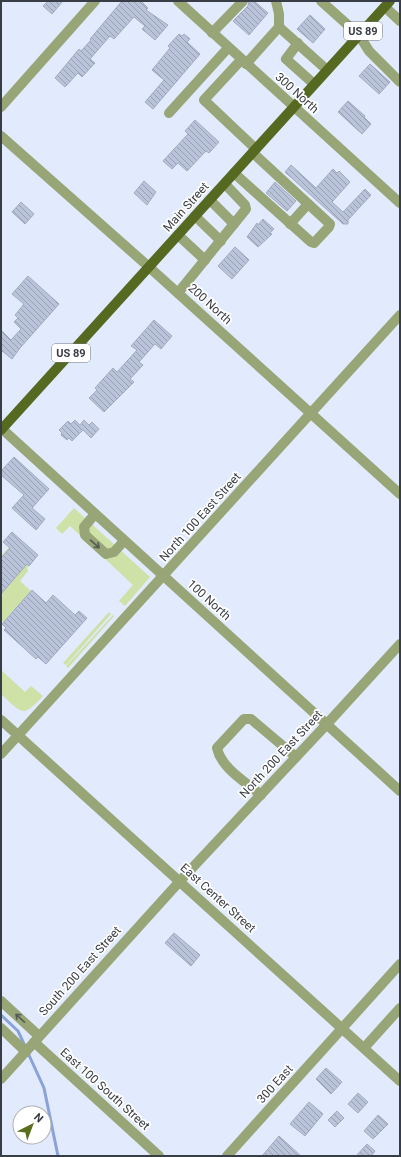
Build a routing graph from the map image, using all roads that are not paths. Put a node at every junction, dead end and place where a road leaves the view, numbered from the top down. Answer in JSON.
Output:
{"nodes":[{"id":1,"x":95,"y":1,"type":"edge"},
{"id":2,"x":178,"y":1,"type":"edge"},
{"id":3,"x":243,"y":1,"type":"edge"},
{"id":4,"x":276,"y":1,"type":"edge"},
{"id":5,"x":321,"y":1,"type":"edge"},
{"id":6,"x":387,"y":4,"type":"edge"},
{"id":7,"x":400,"y":21,"type":"edge"},
{"id":8,"x":279,"y":27,"type":"junction"},
{"id":9,"x":212,"y":34,"type":"junction"},
{"id":10,"x":359,"y":35,"type":"junction"},
{"id":11,"x":298,"y":43,"type":"junction"},
{"id":12,"x":228,"y":48,"type":"junction"},
{"id":13,"x":244,"y":62,"type":"junction"},
{"id":14,"x":327,"y":70,"type":"junction"},
{"id":15,"x":400,"y":82,"type":"edge"},
{"id":16,"x":314,"y":84,"type":"junction"},
{"id":17,"x":1,"y":107,"type":"edge"},
{"id":18,"x":294,"y":107,"type":"junction"},
{"id":19,"x":169,"y":113,"type":"dead end"},
{"id":20,"x":1,"y":136,"type":"edge"},
{"id":21,"x":254,"y":151,"type":"junction"},
{"id":22,"x":234,"y":173,"type":"junction"},
{"id":23,"x":225,"y":184,"type":"junction"},
{"id":24,"x":210,"y":200,"type":"junction"},
{"id":25,"x":400,"y":203,"type":"edge"},
{"id":26,"x":308,"y":204,"type":"junction"},
{"id":27,"x":195,"y":216,"type":"junction"},
{"id":28,"x":234,"y":224,"type":"junction"},
{"id":29,"x":290,"y":224,"type":"junction"},
{"id":30,"x":178,"y":235,"type":"junction"},
{"id":31,"x":221,"y":241,"type":"junction"},
{"id":32,"x":205,"y":260,"type":"junction"},
{"id":33,"x":149,"y":267,"type":"junction"},
{"id":34,"x":178,"y":293,"type":"junction"},
{"id":35,"x":400,"y":315,"type":"edge"},
{"id":36,"x":311,"y":414,"type":"junction"},
{"id":37,"x":1,"y":429,"type":"edge"},
{"id":38,"x":400,"y":494,"type":"edge"},
{"id":39,"x":95,"y":514,"type":"junction"},
{"id":40,"x":124,"y":541,"type":"junction"},
{"id":41,"x":163,"y":576,"type":"junction"},
{"id":42,"x":400,"y":644,"type":"edge"},
{"id":43,"x":1,"y":720,"type":"edge"},
{"id":44,"x":326,"y":725,"type":"junction"},
{"id":45,"x":18,"y":735,"type":"junction"},
{"id":46,"x":1,"y":754,"type":"edge"},
{"id":47,"x":296,"y":758,"type":"junction"},
{"id":48,"x":400,"y":791,"type":"edge"},
{"id":49,"x":261,"y":795,"type":"junction"},
{"id":50,"x":180,"y":881,"type":"junction"},
{"id":51,"x":400,"y":964,"type":"edge"},
{"id":52,"x":1,"y":1001,"type":"edge"},
{"id":53,"x":400,"y":1008,"type":"edge"},
{"id":54,"x":1,"y":1028,"type":"edge"},
{"id":55,"x":341,"y":1028,"type":"junction"},
{"id":56,"x":33,"y":1044,"type":"junction"},
{"id":57,"x":364,"y":1048,"type":"junction"},
{"id":58,"x":1,"y":1079,"type":"edge"},
{"id":59,"x":400,"y":1081,"type":"edge"},
{"id":60,"x":159,"y":1156,"type":"edge"},
{"id":61,"x":227,"y":1156,"type":"edge"}],
"edges":[{"from":1,"to":17,"type":"street"},
{"from":2,"to":9,"type":"street","name":"300 North"},
{"from":3,"to":9,"type":"street"},
{"from":4,"to":8,"type":"street"},
{"from":5,"to":10,"type":"street"},
{"from":6,"to":7,"type":"street"},
{"from":6,"to":10,"type":"main road","name":"Main Street","number":"US 89"},
{"from":8,"to":11,"type":"street"},
{"from":8,"to":13,"type":"street"},
{"from":9,"to":12,"type":"street","name":"300 North"},
{"from":10,"to":14,"type":"main road","name":"Main Street","number":"US 89"},
{"from":10,"to":15,"type":"street"},
{"from":11,"to":14,"type":"street"},
{"from":11,"to":16,"type":"street"},
{"from":12,"to":13,"type":"street","name":"300 North"},
{"from":12,"to":19,"type":"street"},
{"from":13,"to":18,"type":"street","name":"300 North"},
{"from":13,"to":21,"type":"street"},
{"from":14,"to":16,"type":"main road","name":"Main Street","number":"US 89"},
{"from":16,"to":18,"type":"main road","name":"Main Street","number":"US 89"},
{"from":18,"to":21,"type":"main road","name":"Main Street","number":"US 89"},
{"from":18,"to":25,"type":"street","name":"300 North"},
{"from":20,"to":33,"type":"street","name":"200 North"},
{"from":21,"to":22,"type":"main road","name":"Main Street","number":"US 89"},
{"from":21,"to":26,"type":"street"},
{"from":22,"to":23,"type":"main road","name":"Main Street","number":"US 89"},
{"from":22,"to":29,"type":"street"},
{"from":23,"to":24,"type":"main road","name":"Main Street","number":"US 89"},
{"from":23,"to":28,"type":"street"},
{"from":24,"to":27,"type":"main road","name":"Main Street","number":"US 89"},
{"from":24,"to":28,"type":"street"},
{"from":26,"to":29,"type":"street"},
{"from":26,"to":29,"type":"street"},
{"from":27,"to":30,"type":"main road","name":"Main Street","number":"US 89"},
{"from":27,"to":31,"type":"street"},
{"from":28,"to":31,"type":"street"},
{"from":30,"to":32,"type":"street"},
{"from":30,"to":33,"type":"main road","name":"Main Street","number":"US 89"},
{"from":31,"to":32,"type":"street"},
{"from":32,"to":34,"type":"street"},
{"from":33,"to":34,"type":"street","name":"200 North"},
{"from":33,"to":37,"type":"main road","name":"Main Street","number":"US 89"},
{"from":34,"to":36,"type":"street","name":"200 North"},
{"from":35,"to":36,"type":"street","name":"North 100 East Street"},
{"from":36,"to":38,"type":"street","name":"200 North"},
{"from":36,"to":41,"type":"street","name":"North 100 East Street"},
{"from":37,"to":39,"type":"street","name":"100 North"},
{"from":39,"to":40,"type":"street","name":"100 North"},
{"from":39,"to":40,"type":"street","one_way":true},
{"from":40,"to":41,"type":"street","name":"100 North"},
{"from":41,"to":44,"type":"street","name":"100 North"},
{"from":41,"to":45,"type":"street","name":"North 100 East Street"},
{"from":42,"to":44,"type":"street","name":"North 200 East Street"},
{"from":43,"to":45,"type":"street","name":"East Center Street"},
{"from":44,"to":47,"type":"street","name":"North 200 East Street"},
{"from":44,"to":48,"type":"street","name":"100 North"},
{"from":45,"to":46,"type":"street","name":"North 100 East Street"},
{"from":45,"to":50,"type":"street","name":"East Center Street"},
{"from":47,"to":49,"type":"street","name":"North 200 East Street"},
{"from":47,"to":49,"type":"street"},
{"from":49,"to":50,"type":"street","name":"North 200 East Street"},
{"from":50,"to":55,"type":"street","name":"East Center Street"},
{"from":50,"to":56,"type":"street","name":"South 200 East Street"},
{"from":51,"to":55,"type":"street","name":"300 East"},
{"from":56,"to":52,"type":"street","name":"East 100 South Street","one_way":true},
{"from":53,"to":57,"type":"street"},
{"from":54,"to":56,"type":"street","name":"East 100 South Street"},
{"from":55,"to":57,"type":"street","name":"East Center Street"},
{"from":55,"to":61,"type":"street","name":"300 East"},
{"from":56,"to":58,"type":"street","name":"South 200 East Street"},
{"from":56,"to":60,"type":"street","name":"East 100 South Street"},
{"from":57,"to":59,"type":"street","name":"East Center Street"}]}
